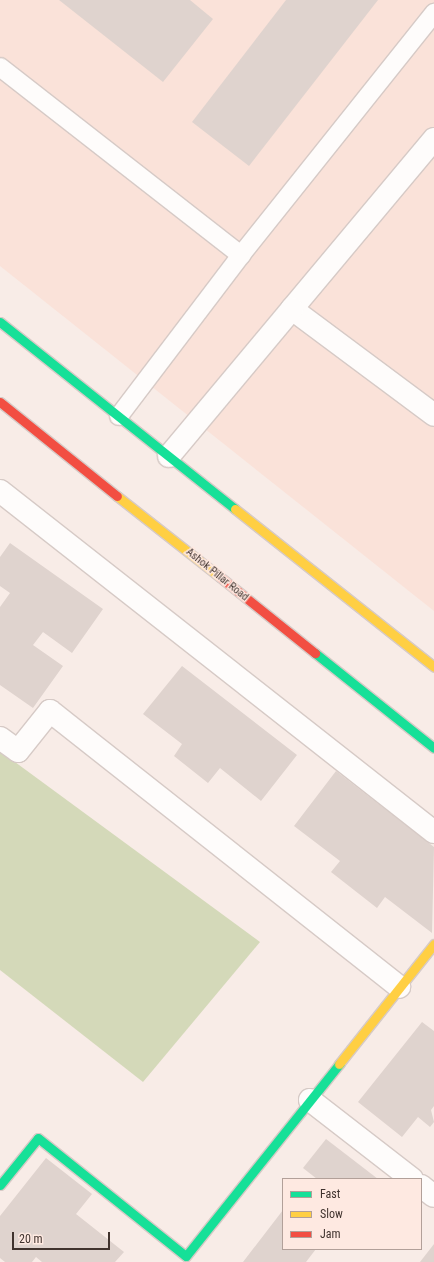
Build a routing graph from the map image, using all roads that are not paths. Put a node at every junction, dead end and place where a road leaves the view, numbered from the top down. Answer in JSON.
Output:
{"nodes":[{"id":1,"x":434,"y":14,"type":"edge"},
{"id":2,"x":0,"y":67,"type":"edge"},
{"id":3,"x":434,"y":139,"type":"edge"},
{"id":4,"x":241,"y":255,"type":"junction"},
{"id":5,"x":292,"y":309,"type":"junction"},
{"id":6,"x":0,"y":322,"type":"edge"},
{"id":7,"x":0,"y":402,"type":"edge"},
{"id":8,"x":434,"y":415,"type":"edge"},
{"id":9,"x":119,"y":416,"type":"junction"},
{"id":10,"x":169,"y":456,"type":"junction"},
{"id":11,"x":0,"y":491,"type":"edge"},
{"id":12,"x":434,"y":667,"type":"edge"},
{"id":13,"x":0,"y":738,"type":"edge"},
{"id":14,"x":433,"y":746,"type":"edge"},
{"id":15,"x":434,"y":832,"type":"edge"},
{"id":16,"x":434,"y":944,"type":"edge"},
{"id":17,"x":400,"y":987,"type":"junction"},
{"id":18,"x":310,"y":1100,"type":"junction"},
{"id":19,"x":411,"y":1178,"type":"edge"},
{"id":20,"x":0,"y":1185,"type":"edge"},
{"id":21,"x":422,"y":1187,"type":"edge"},
{"id":22,"x":434,"y":1196,"type":"edge"}],
"edges":[{"from":1,"to":4,"type":"lane"},
{"from":2,"to":4,"type":"lane"},
{"from":3,"to":5,"type":"street"},
{"from":4,"to":9,"type":"lane"},
{"from":5,"to":8,"type":"street"},
{"from":5,"to":10,"type":"street"},
{"from":6,"to":9,"type":"main road"},
{"from":7,"to":14,"type":"main road","name":"Ashok Pillar Road"},
{"from":9,"to":10,"type":"main road"},
{"from":10,"to":12,"type":"main road"},
{"from":11,"to":15,"type":"street"},
{"from":13,"to":17,"type":"street"},
{"from":16,"to":17,"type":"main road"},
{"from":17,"to":18,"type":"main road"},
{"from":18,"to":19,"type":"street"},
{"from":18,"to":20,"type":"main road"},
{"from":21,"to":22,"type":"street"}]}
